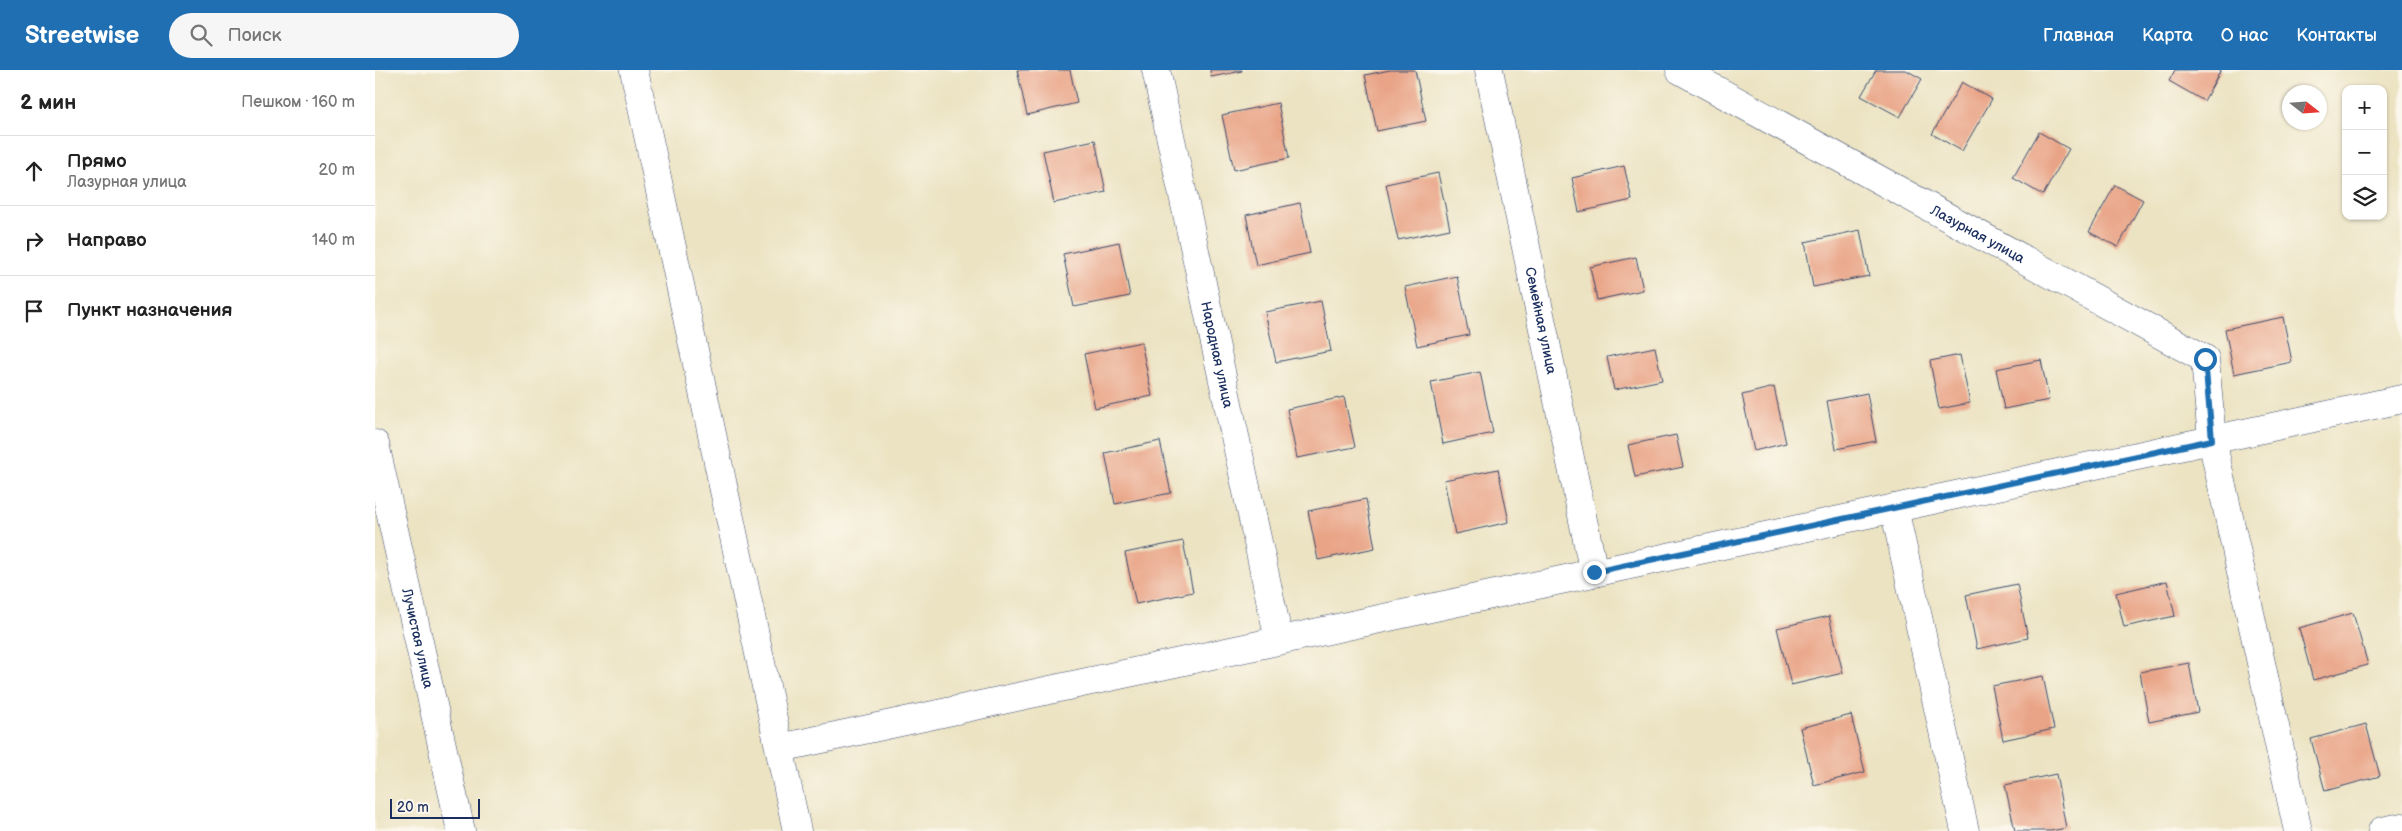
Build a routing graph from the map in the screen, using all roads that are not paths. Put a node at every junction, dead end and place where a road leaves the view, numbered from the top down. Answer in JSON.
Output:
{"nodes":[{"id":1,"x":634,"y":70,"type":"edge"},
{"id":2,"x":1156,"y":70,"type":"edge"},
{"id":3,"x":1489,"y":70,"type":"edge"},
{"id":4,"x":1680,"y":70,"type":"edge"},
{"id":5,"x":2402,"y":399,"type":"edge"},
{"id":6,"x":2212,"y":440,"type":"junction"},
{"id":7,"x":375,"y":444,"type":"edge"},
{"id":8,"x":1895,"y":508,"type":"junction"},
{"id":9,"x":1594,"y":572,"type":"junction"},
{"id":10,"x":1279,"y":640,"type":"junction"},
{"id":11,"x":780,"y":748,"type":"junction"},
{"id":12,"x":2402,"y":827,"type":"edge"},
{"id":13,"x":461,"y":831,"type":"edge"},
{"id":14,"x":797,"y":831,"type":"edge"},
{"id":15,"x":1965,"y":831,"type":"edge"},
{"id":16,"x":2298,"y":831,"type":"edge"},
{"id":17,"x":2382,"y":831,"type":"edge"}],
"edges":[{"from":1,"to":11,"type":"street"},
{"from":2,"to":10,"type":"street","name":"Народная улица"},
{"from":3,"to":9,"type":"street","name":"Семейная улица"},
{"from":4,"to":6,"type":"street","name":"Лазурная улица"},
{"from":5,"to":6,"type":"street"},
{"from":6,"to":8,"type":"street"},
{"from":6,"to":16,"type":"street"},
{"from":7,"to":13,"type":"street","name":"Лучистая улица"},
{"from":8,"to":9,"type":"street"},
{"from":8,"to":15,"type":"street"},
{"from":9,"to":10,"type":"street"},
{"from":10,"to":11,"type":"street"},
{"from":11,"to":14,"type":"street"},
{"from":12,"to":17,"type":"street"}]}
